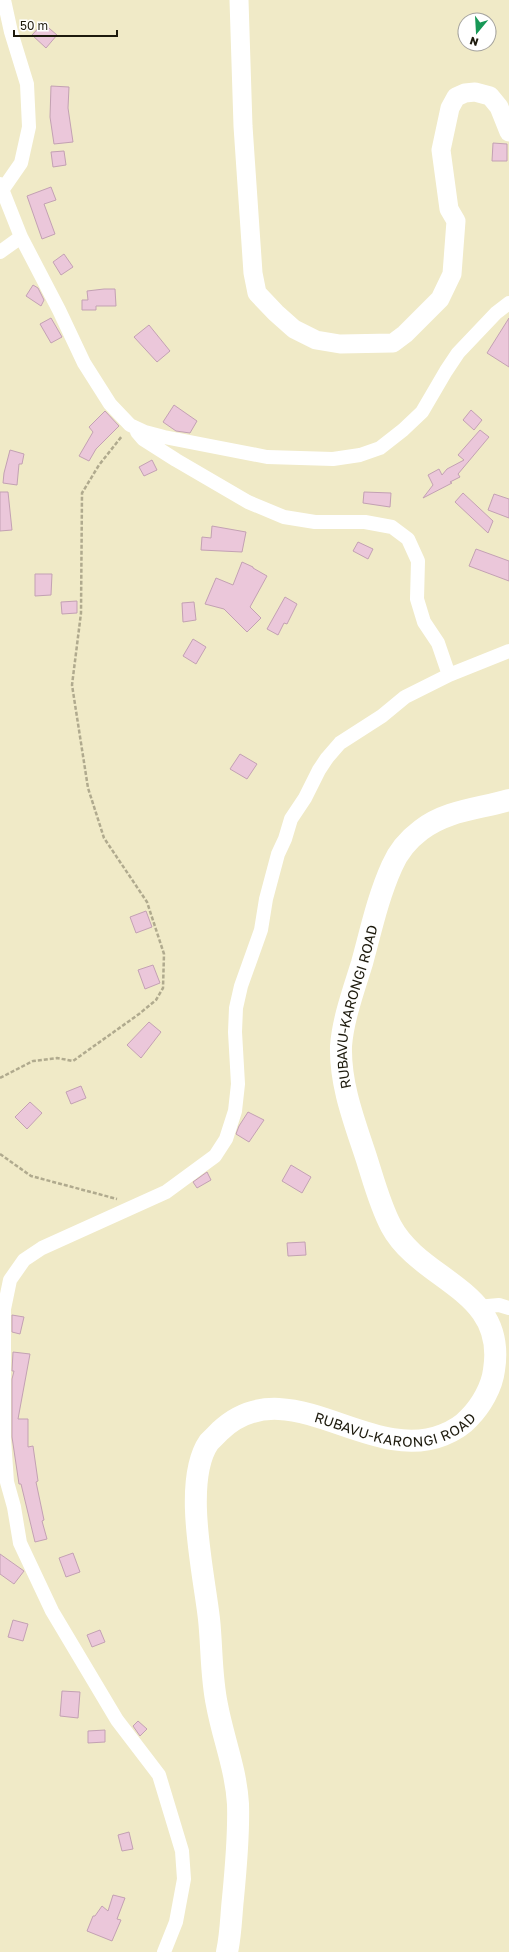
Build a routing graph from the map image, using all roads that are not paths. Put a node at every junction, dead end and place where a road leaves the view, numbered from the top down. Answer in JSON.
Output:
{"nodes":[{"id":1,"x":4,"y":0,"type":"edge"},
{"id":2,"x":239,"y":0,"type":"edge"},
{"id":3,"x":509,"y":132,"type":"edge"},
{"id":4,"x":1,"y":187,"type":"edge"},
{"id":5,"x":21,"y":237,"type":"junction"},
{"id":6,"x":0,"y":252,"type":"edge"},
{"id":7,"x":509,"y":303,"type":"edge"},
{"id":8,"x":130,"y":425,"type":"junction"},
{"id":9,"x":509,"y":650,"type":"edge"},
{"id":10,"x":449,"y":675,"type":"junction"},
{"id":11,"x":509,"y":800,"type":"edge"},
{"id":12,"x":477,"y":1306,"type":"junction"},
{"id":13,"x":509,"y":1308,"type":"edge"},
{"id":14,"x":4,"y":1479,"type":"edge"},
{"id":15,"x":164,"y":1952,"type":"edge"},
{"id":16,"x":227,"y":1952,"type":"edge"}],
"edges":[{"from":1,"to":4,"type":"street"},
{"from":2,"to":3,"type":"main road"},
{"from":4,"to":5,"type":"street"},
{"from":5,"to":6,"type":"street"},
{"from":5,"to":8,"type":"street"},
{"from":7,"to":8,"type":"street"},
{"from":8,"to":10,"type":"street"},
{"from":9,"to":10,"type":"street"},
{"from":10,"to":14,"type":"street"},
{"from":11,"to":12,"type":"highway","name":"RUBAVU-KARONGI ROAD"},
{"from":12,"to":13,"type":"street"},
{"from":12,"to":16,"type":"highway","name":"RUBAVU-KARONGI ROAD"},
{"from":14,"to":15,"type":"street"}]}
